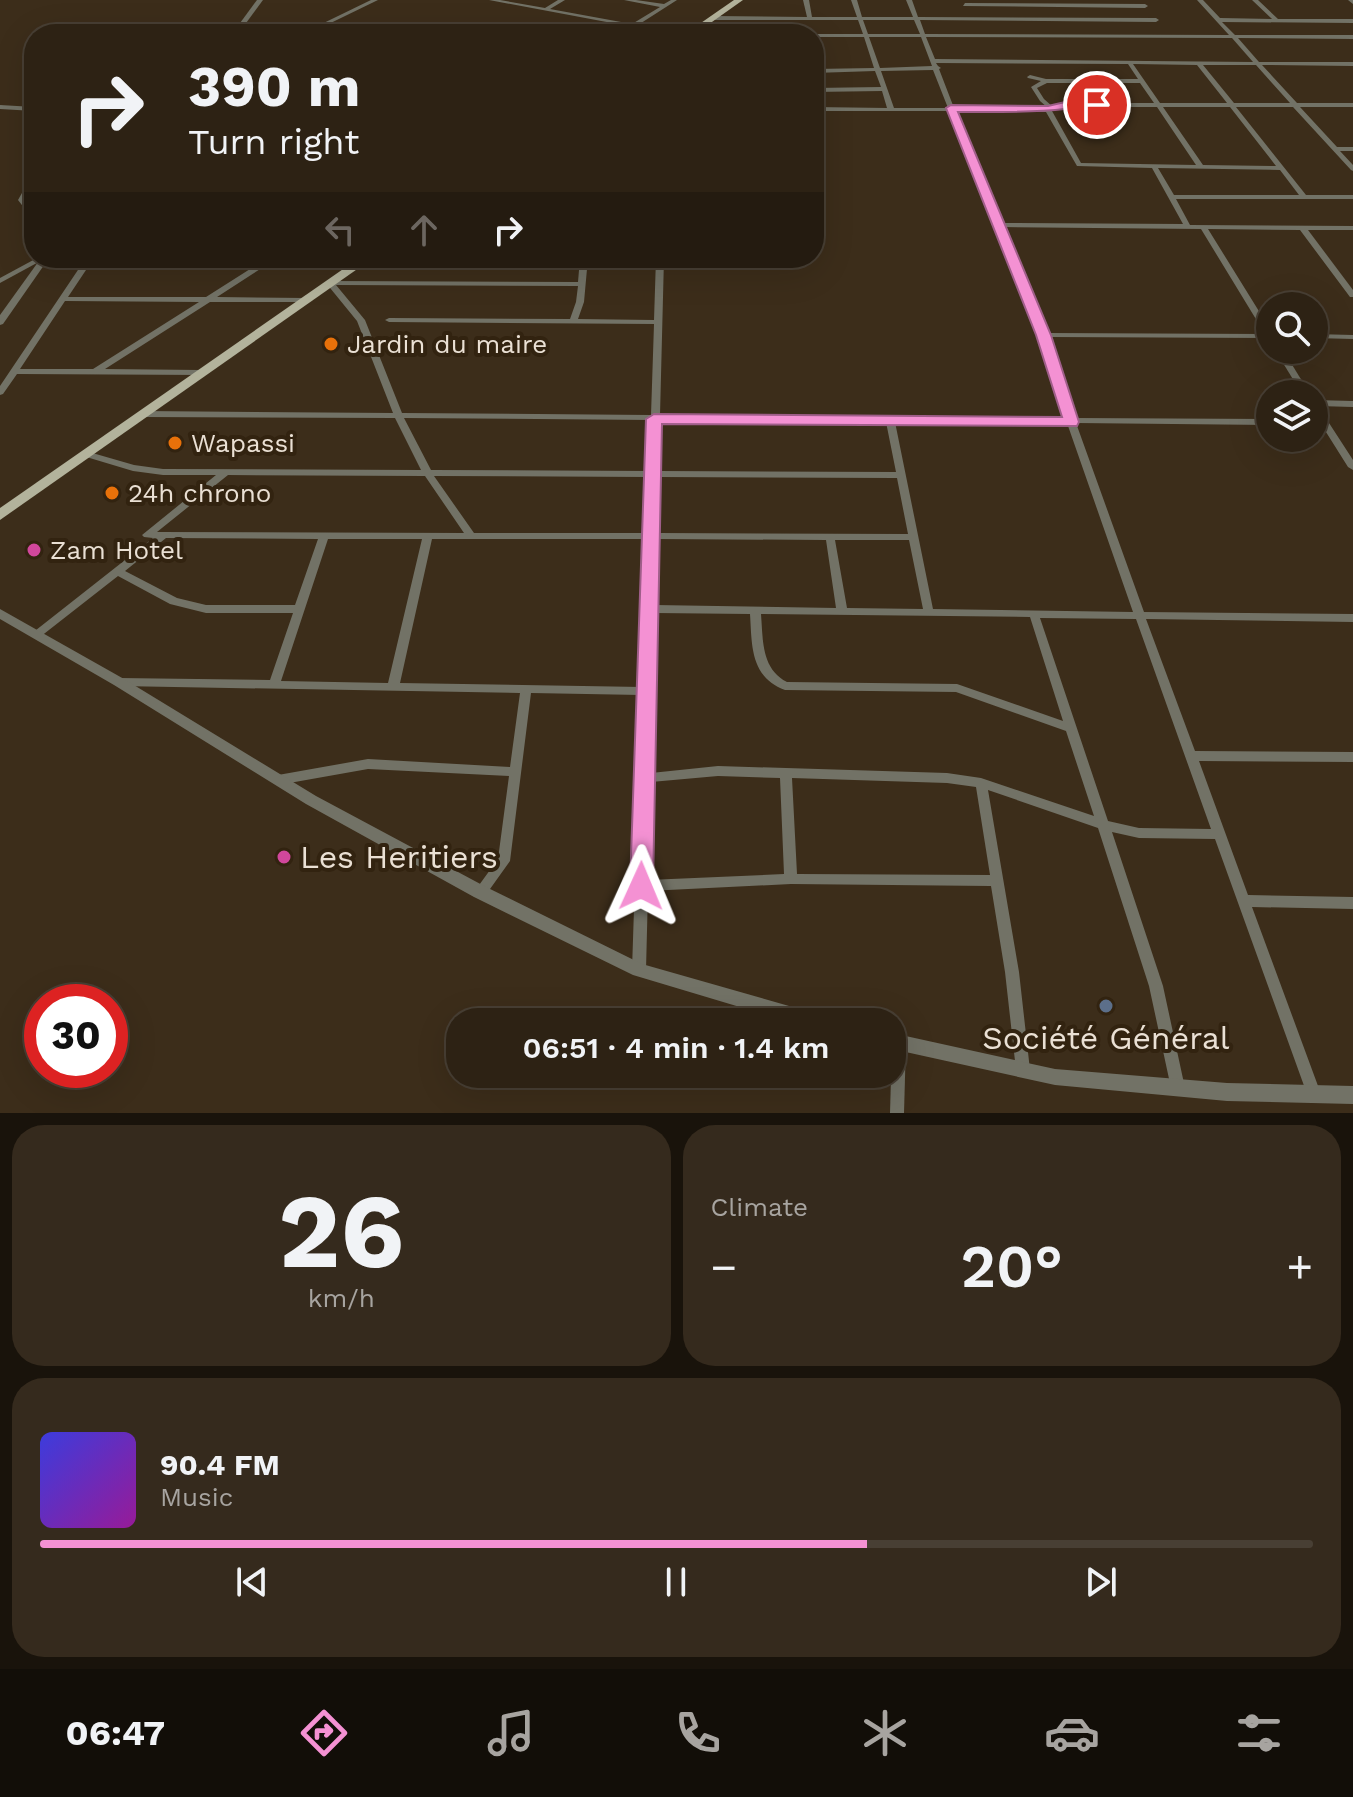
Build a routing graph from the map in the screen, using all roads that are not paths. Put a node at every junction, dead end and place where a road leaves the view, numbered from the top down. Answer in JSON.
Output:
{"nodes":[{"id":1,"x":260,"y":0,"type":"edge"},
{"id":2,"x":375,"y":0,"type":"edge"},
{"id":3,"x":492,"y":0,"type":"edge"},
{"id":4,"x":562,"y":0,"type":"edge"},
{"id":5,"x":627,"y":0,"type":"edge"},
{"id":6,"x":674,"y":0,"type":"edge"},
{"id":7,"x":739,"y":0,"type":"edge"},
{"id":8,"x":806,"y":0,"type":"edge"},
{"id":9,"x":854,"y":0,"type":"edge"},
{"id":10,"x":909,"y":0,"type":"edge"},
{"id":11,"x":1200,"y":0,"type":"edge"},
{"id":12,"x":1255,"y":0,"type":"edge"},
{"id":13,"x":504,"y":1,"type":"edge"},
{"id":14,"x":964,"y":2,"type":"edge"},
{"id":15,"x":1142,"y":3,"type":"edge"},
{"id":16,"x":664,"y":6,"type":"junction"},
{"id":17,"x":545,"y":10,"type":"junction"},
{"id":18,"x":712,"y":18,"type":"junction"},
{"id":19,"x":810,"y":18,"type":"junction"},
{"id":20,"x":858,"y":19,"type":"junction"},
{"id":21,"x":918,"y":19,"type":"junction"},
{"id":22,"x":972,"y":19,"type":"junction"},
{"id":23,"x":1156,"y":20,"type":"junction"},
{"id":24,"x":1218,"y":20,"type":"junction"},
{"id":25,"x":1276,"y":20,"type":"junction"},
{"id":26,"x":1353,"y":21,"type":"edge"},
{"id":27,"x":242,"y":24,"type":"edge"},
{"id":28,"x":325,"y":24,"type":"edge"},
{"id":29,"x":622,"y":24,"type":"edge"},
{"id":30,"x":636,"y":24,"type":"edge"},
{"id":31,"x":703,"y":24,"type":"edge"},
{"id":32,"x":824,"y":35,"type":"edge"},
{"id":33,"x":864,"y":35,"type":"junction"},
{"id":34,"x":924,"y":35,"type":"junction"},
{"id":35,"x":1169,"y":36,"type":"junction"},
{"id":36,"x":1233,"y":36,"type":"junction"},
{"id":37,"x":1353,"y":37,"type":"edge"},
{"id":38,"x":1021,"y":61,"type":"junction"},
{"id":39,"x":1129,"y":62,"type":"junction"},
{"id":40,"x":1198,"y":62,"type":"junction"},
{"id":41,"x":1257,"y":62,"type":"junction"},
{"id":42,"x":936,"y":64,"type":"junction"},
{"id":43,"x":1353,"y":64,"type":"edge"},
{"id":44,"x":824,"y":71,"type":"edge"},
{"id":45,"x":877,"y":71,"type":"junction"},
{"id":46,"x":1030,"y":77,"type":"junction"},
{"id":47,"x":1046,"y":81,"type":"junction"},
{"id":48,"x":1142,"y":81,"type":"junction"},
{"id":49,"x":1034,"y":87,"type":"junction"},
{"id":50,"x":883,"y":89,"type":"junction"},
{"id":51,"x":824,"y":90,"type":"edge"},
{"id":52,"x":1159,"y":105,"type":"junction"},
{"id":53,"x":1231,"y":105,"type":"junction"},
{"id":54,"x":1295,"y":105,"type":"junction"},
{"id":55,"x":1353,"y":105,"type":"edge"},
{"id":56,"x":0,"y":107,"type":"edge"},
{"id":57,"x":24,"y":108,"type":"edge"},
{"id":58,"x":951,"y":108,"type":"junction"},
{"id":59,"x":824,"y":109,"type":"edge"},
{"id":60,"x":891,"y":109,"type":"junction"},
{"id":61,"x":1050,"y":109,"type":"junction"},
{"id":62,"x":1335,"y":149,"type":"junction"},
{"id":63,"x":1353,"y":149,"type":"edge"},
{"id":64,"x":1154,"y":166,"type":"junction"},
{"id":65,"x":1201,"y":167,"type":"junction"},
{"id":66,"x":1281,"y":168,"type":"junction"},
{"id":67,"x":1353,"y":169,"type":"edge"},
{"id":68,"x":1172,"y":197,"type":"junction"},
{"id":69,"x":1353,"y":197,"type":"edge"},
{"id":70,"x":1305,"y":198,"type":"junction"},
{"id":71,"x":997,"y":225,"type":"junction"},
{"id":72,"x":1188,"y":227,"type":"junction"},
{"id":73,"x":1203,"y":227,"type":"junction"},
{"id":74,"x":1302,"y":227,"type":"junction"},
{"id":75,"x":1353,"y":228,"type":"edge"},
{"id":76,"x":25,"y":268,"type":"edge"},
{"id":77,"x":37,"y":268,"type":"edge"},
{"id":78,"x":83,"y":268,"type":"edge"},
{"id":79,"x":256,"y":268,"type":"edge"},
{"id":80,"x":352,"y":268,"type":"edge"},
{"id":81,"x":582,"y":268,"type":"edge"},
{"id":82,"x":660,"y":268,"type":"edge"},
{"id":83,"x":0,"y":281,"type":"edge"},
{"id":84,"x":330,"y":283,"type":"junction"},
{"id":85,"x":580,"y":284,"type":"junction"},
{"id":86,"x":1353,"y":295,"type":"edge"},
{"id":87,"x":63,"y":299,"type":"junction"},
{"id":88,"x":207,"y":299,"type":"junction"},
{"id":89,"x":306,"y":300,"type":"junction"},
{"id":90,"x":1256,"y":313,"type":"edge"},
{"id":91,"x":389,"y":320,"type":"dead end"},
{"id":92,"x":0,"y":322,"type":"edge"},
{"id":93,"x":573,"y":322,"type":"junction"},
{"id":94,"x":657,"y":322,"type":"junction"},
{"id":95,"x":1043,"y":335,"type":"junction"},
{"id":96,"x":1256,"y":336,"type":"edge"},
{"id":97,"x":1328,"y":336,"type":"edge"},
{"id":98,"x":1353,"y":337,"type":"edge"},
{"id":99,"x":15,"y":371,"type":"junction"},
{"id":100,"x":95,"y":372,"type":"junction"},
{"id":101,"x":201,"y":373,"type":"junction"},
{"id":102,"x":0,"y":392,"type":"edge"},
{"id":103,"x":1353,"y":404,"type":"edge"},
{"id":104,"x":1328,"y":405,"type":"edge"},
{"id":105,"x":143,"y":414,"type":"junction"},
{"id":106,"x":399,"y":417,"type":"junction"},
{"id":107,"x":654,"y":419,"type":"junction"},
{"id":108,"x":890,"y":421,"type":"junction"},
{"id":109,"x":1071,"y":422,"type":"junction"},
{"id":110,"x":1256,"y":422,"type":"edge"},
{"id":111,"x":1328,"y":434,"type":"edge"},
{"id":112,"x":86,"y":454,"type":"junction"},
{"id":113,"x":1353,"y":467,"type":"edge"},
{"id":114,"x":226,"y":472,"type":"junction"},
{"id":115,"x":427,"y":472,"type":"junction"},
{"id":116,"x":653,"y":474,"type":"junction"},
{"id":117,"x":901,"y":475,"type":"junction"},
{"id":118,"x":0,"y":515,"type":"edge"},
{"id":119,"x":164,"y":535,"type":"junction"},
{"id":120,"x":324,"y":535,"type":"junction"},
{"id":121,"x":428,"y":535,"type":"junction"},
{"id":122,"x":471,"y":535,"type":"junction"},
{"id":123,"x":651,"y":536,"type":"junction"},
{"id":124,"x":830,"y":537,"type":"junction"},
{"id":125,"x":914,"y":537,"type":"junction"},
{"id":126,"x":117,"y":571,"type":"junction"},
{"id":127,"x":299,"y":609,"type":"junction"},
{"id":128,"x":649,"y":609,"type":"junction"},
{"id":129,"x":755,"y":611,"type":"junction"},
{"id":130,"x":842,"y":612,"type":"junction"},
{"id":131,"x":0,"y":613,"type":"edge"},
{"id":132,"x":929,"y":613,"type":"junction"},
{"id":133,"x":1034,"y":615,"type":"junction"},
{"id":134,"x":1140,"y":616,"type":"junction"},
{"id":135,"x":1353,"y":618,"type":"edge"},
{"id":136,"x":36,"y":634,"type":"junction"},
{"id":137,"x":119,"y":682,"type":"junction"},
{"id":138,"x":274,"y":684,"type":"junction"},
{"id":139,"x":393,"y":687,"type":"junction"},
{"id":140,"x":526,"y":689,"type":"junction"},
{"id":141,"x":647,"y":691,"type":"junction"},
{"id":142,"x":1068,"y":727,"type":"junction"},
{"id":143,"x":1191,"y":756,"type":"junction"},
{"id":144,"x":1353,"y":757,"type":"edge"},
{"id":145,"x":515,"y":772,"type":"junction"},
{"id":146,"x":786,"y":773,"type":"junction"},
{"id":147,"x":644,"y":778,"type":"junction"},
{"id":148,"x":278,"y":780,"type":"junction"},
{"id":149,"x":981,"y":783,"type":"junction"},
{"id":150,"x":1102,"y":824,"type":"junction"},
{"id":151,"x":1219,"y":834,"type":"junction"},
{"id":152,"x":791,"y":879,"type":"junction"},
{"id":153,"x":998,"y":881,"type":"junction"},
{"id":154,"x":641,"y":886,"type":"junction"},
{"id":155,"x":480,"y":892,"type":"junction"},
{"id":156,"x":1244,"y":901,"type":"junction"},
{"id":157,"x":1353,"y":903,"type":"edge"},
{"id":158,"x":639,"y":970,"type":"junction"},
{"id":159,"x":769,"y":1008,"type":"edge"},
{"id":160,"x":906,"y":1044,"type":"edge"},
{"id":161,"x":1023,"y":1070,"type":"junction"},
{"id":162,"x":897,"y":1088,"type":"edge"},
{"id":163,"x":1178,"y":1088,"type":"junction"},
{"id":164,"x":1314,"y":1094,"type":"junction"},
{"id":165,"x":1353,"y":1095,"type":"edge"},
{"id":166,"x":897,"y":1113,"type":"edge"}],
"edges":[{"from":1,"to":27,"type":"street"},
{"from":2,"to":28,"type":"street"},
{"from":3,"to":13,"type":"street"},
{"from":4,"to":17,"type":"street"},
{"from":5,"to":16,"type":"street"},
{"from":6,"to":16,"type":"street"},
{"from":7,"to":18,"type":"main road"},
{"from":8,"to":19,"type":"street"},
{"from":9,"to":20,"type":"street"},
{"from":10,"to":21,"type":"street"},
{"from":11,"to":24,"type":"street"},
{"from":12,"to":25,"type":"street"},
{"from":13,"to":17,"type":"street"},
{"from":14,"to":15,"type":"street"},
{"from":14,"to":22,"type":"street"},
{"from":15,"to":23,"type":"street"},
{"from":16,"to":30,"type":"street"},
{"from":17,"to":29,"type":"street"},
{"from":18,"to":19,"type":"street"},
{"from":18,"to":31,"type":"main road"},
{"from":19,"to":20,"type":"street"},
{"from":20,"to":21,"type":"street"},
{"from":20,"to":33,"type":"street"},
{"from":21,"to":22,"type":"street"},
{"from":21,"to":34,"type":"street"},
{"from":22,"to":23,"type":"street"},
{"from":23,"to":35,"type":"street"},
{"from":24,"to":25,"type":"street"},
{"from":24,"to":36,"type":"street"},
{"from":25,"to":26,"type":"street"},
{"from":32,"to":33,"type":"street"},
{"from":33,"to":34,"type":"street"},
{"from":33,"to":45,"type":"street"},
{"from":34,"to":35,"type":"street"},
{"from":34,"to":42,"type":"street"},
{"from":35,"to":36,"type":"street"},
{"from":36,"to":37,"type":"street"},
{"from":36,"to":41,"type":"street"},
{"from":38,"to":39,"type":"street"},
{"from":38,"to":42,"type":"street"},
{"from":38,"to":46,"type":"street"},
{"from":39,"to":40,"type":"street"},
{"from":39,"to":48,"type":"street"},
{"from":40,"to":41,"type":"street"},
{"from":40,"to":53,"type":"street"},
{"from":41,"to":43,"type":"street"},
{"from":41,"to":54,"type":"street"},
{"from":42,"to":45,"type":"street"},
{"from":42,"to":58,"type":"street"},
{"from":44,"to":45,"type":"street"},
{"from":45,"to":50,"type":"street"},
{"from":46,"to":47,"type":"street"},
{"from":46,"to":49,"type":"street"},
{"from":47,"to":48,"type":"street"},
{"from":47,"to":49,"type":"street"},
{"from":48,"to":52,"type":"street"},
{"from":49,"to":61,"type":"street"},
{"from":50,"to":51,"type":"street"},
{"from":50,"to":60,"type":"street"},
{"from":52,"to":53,"type":"street"},
{"from":52,"to":61,"type":"street"},
{"from":52,"to":65,"type":"street"},
{"from":53,"to":54,"type":"street"},
{"from":53,"to":66,"type":"street"},
{"from":54,"to":55,"type":"street"},
{"from":54,"to":62,"type":"street"},
{"from":56,"to":57,"type":"street"},
{"from":58,"to":60,"type":"street"},
{"from":58,"to":61,"type":"street"},
{"from":58,"to":71,"type":"street"},
{"from":59,"to":60,"type":"street"},
{"from":61,"to":64,"type":"street"},
{"from":62,"to":63,"type":"street"},
{"from":62,"to":67,"type":"street"},
{"from":64,"to":65,"type":"street"},
{"from":64,"to":68,"type":"street"},
{"from":65,"to":66,"type":"street"},
{"from":66,"to":70,"type":"street"},
{"from":68,"to":70,"type":"street"},
{"from":68,"to":72,"type":"street"},
{"from":69,"to":70,"type":"street"},
{"from":71,"to":72,"type":"street"},
{"from":71,"to":95,"type":"street"},
{"from":72,"to":73,"type":"street"},
{"from":73,"to":74,"type":"street"},
{"from":73,"to":90,"type":"street"},
{"from":74,"to":75,"type":"street"},
{"from":74,"to":86,"type":"street"},
{"from":76,"to":83,"type":"street"},
{"from":77,"to":92,"type":"street"},
{"from":78,"to":87,"type":"street"},
{"from":79,"to":88,"type":"street"},
{"from":80,"to":84,"type":"main road"},
{"from":81,"to":85,"type":"street"},
{"from":82,"to":94,"type":"street"},
{"from":84,"to":85,"type":"street"},
{"from":84,"to":89,"type":"main road"},
{"from":84,"to":106,"type":"street"},
{"from":85,"to":93,"type":"street"},
{"from":87,"to":88,"type":"street"},
{"from":87,"to":99,"type":"street"},
{"from":88,"to":89,"type":"street"},
{"from":88,"to":100,"type":"street"},
{"from":89,"to":101,"type":"main road"},
{"from":91,"to":93,"type":"street"},
{"from":93,"to":94,"type":"street"},
{"from":94,"to":107,"type":"street"},
{"from":95,"to":96,"type":"street"},
{"from":95,"to":109,"type":"street"},
{"from":97,"to":98,"type":"street"},
{"from":99,"to":100,"type":"street"},
{"from":99,"to":102,"type":"street"},
{"from":100,"to":101,"type":"street"},
{"from":101,"to":105,"type":"main road"},
{"from":103,"to":104,"type":"street"},
{"from":105,"to":106,"type":"street"},
{"from":105,"to":112,"type":"main road"},
{"from":106,"to":107,"type":"street"},
{"from":106,"to":115,"type":"street"},
{"from":107,"to":108,"type":"street"},
{"from":107,"to":116,"type":"street"},
{"from":108,"to":109,"type":"street"},
{"from":108,"to":117,"type":"street"},
{"from":109,"to":110,"type":"street"},
{"from":109,"to":134,"type":"street"},
{"from":111,"to":113,"type":"street"},
{"from":112,"to":114,"type":"street"},
{"from":112,"to":118,"type":"main road"},
{"from":114,"to":115,"type":"street"},
{"from":114,"to":119,"type":"street"},
{"from":115,"to":116,"type":"street"},
{"from":115,"to":122,"type":"street"},
{"from":116,"to":117,"type":"street"},
{"from":116,"to":123,"type":"street"},
{"from":117,"to":125,"type":"street"},
{"from":119,"to":120,"type":"street"},
{"from":119,"to":126,"type":"street"},
{"from":120,"to":121,"type":"street"},
{"from":120,"to":127,"type":"street"},
{"from":121,"to":122,"type":"street"},
{"from":121,"to":139,"type":"street"},
{"from":122,"to":123,"type":"street"},
{"from":123,"to":124,"type":"street"},
{"from":123,"to":128,"type":"street"},
{"from":124,"to":125,"type":"street"},
{"from":124,"to":130,"type":"street"},
{"from":125,"to":132,"type":"street"},
{"from":126,"to":127,"type":"street"},
{"from":126,"to":136,"type":"street"},
{"from":127,"to":138,"type":"street"},
{"from":128,"to":129,"type":"street"},
{"from":128,"to":141,"type":"street"},
{"from":129,"to":130,"type":"street"},
{"from":129,"to":142,"type":"street"},
{"from":130,"to":132,"type":"street"},
{"from":131,"to":136,"type":"street"},
{"from":132,"to":133,"type":"street"},
{"from":133,"to":134,"type":"street"},
{"from":133,"to":142,"type":"street"},
{"from":134,"to":135,"type":"street"},
{"from":134,"to":143,"type":"street"},
{"from":136,"to":137,"type":"street"},
{"from":137,"to":138,"type":"street"},
{"from":137,"to":148,"type":"street"},
{"from":138,"to":139,"type":"street"},
{"from":139,"to":140,"type":"street"},
{"from":140,"to":141,"type":"street"},
{"from":140,"to":145,"type":"street"},
{"from":141,"to":147,"type":"street"},
{"from":142,"to":150,"type":"street"},
{"from":143,"to":144,"type":"street"},
{"from":143,"to":151,"type":"street"},
{"from":145,"to":148,"type":"street"},
{"from":145,"to":155,"type":"street"},
{"from":146,"to":147,"type":"street"},
{"from":146,"to":149,"type":"street"},
{"from":146,"to":152,"type":"street"},
{"from":147,"to":154,"type":"street"},
{"from":148,"to":155,"type":"street"},
{"from":149,"to":150,"type":"street"},
{"from":149,"to":153,"type":"street"},
{"from":150,"to":151,"type":"street"},
{"from":150,"to":163,"type":"street"},
{"from":151,"to":156,"type":"street"},
{"from":152,"to":153,"type":"street"},
{"from":152,"to":154,"type":"street"},
{"from":153,"to":161,"type":"street"},
{"from":154,"to":158,"type":"street"},
{"from":155,"to":158,"type":"street"},
{"from":156,"to":157,"type":"street"},
{"from":156,"to":164,"type":"street"},
{"from":158,"to":159,"type":"street"},
{"from":160,"to":161,"type":"street"},
{"from":161,"to":163,"type":"street"},
{"from":162,"to":166,"type":"street"},
{"from":163,"to":164,"type":"street"},
{"from":164,"to":165,"type":"street"}]}
